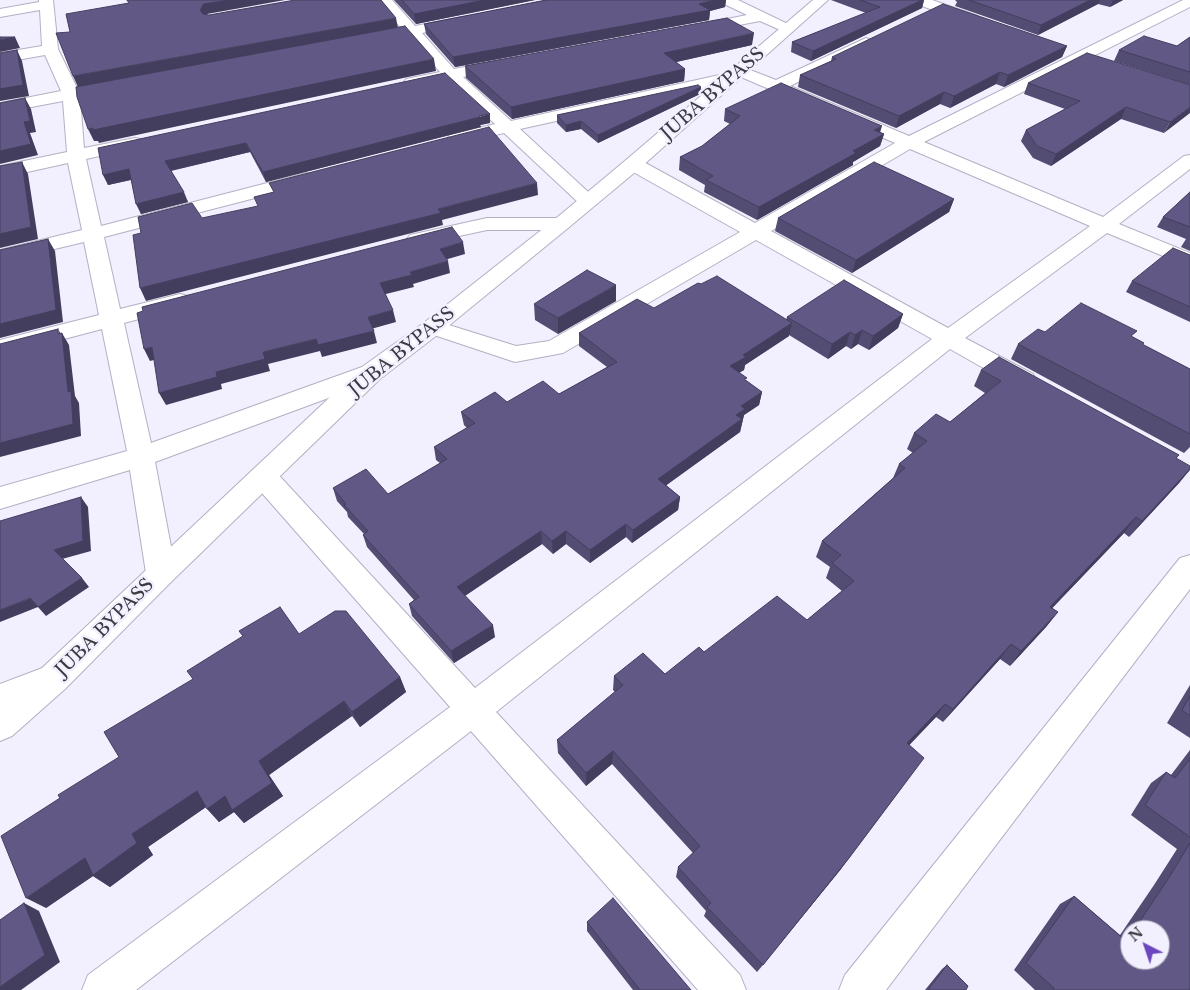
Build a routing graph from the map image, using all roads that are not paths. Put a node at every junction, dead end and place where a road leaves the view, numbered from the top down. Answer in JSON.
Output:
{"nodes":[{"id":1,"x":384,"y":0,"type":"edge"},
{"id":2,"x":727,"y":0,"type":"edge"},
{"id":3,"x":821,"y":0,"type":"edge"},
{"id":4,"x":918,"y":0,"type":"edge"},
{"id":5,"x":955,"y":0,"type":"edge"},
{"id":6,"x":1190,"y":2,"type":"edge"},
{"id":7,"x":47,"y":3,"type":"edge"},
{"id":8,"x":939,"y":8,"type":"junction"},
{"id":9,"x":0,"y":13,"type":"edge"},
{"id":10,"x":921,"y":16,"type":"edge"},
{"id":11,"x":760,"y":17,"type":"junction"},
{"id":12,"x":480,"y":18,"type":"edge"},
{"id":13,"x":985,"y":24,"type":"edge"},
{"id":14,"x":787,"y":29,"type":"junction"},
{"id":15,"x":412,"y":31,"type":"junction"},
{"id":16,"x":683,"y":31,"type":"edge"},
{"id":17,"x":876,"y":38,"type":"edge"},
{"id":18,"x":363,"y":40,"type":"edge"},
{"id":19,"x":50,"y":49,"type":"junction"},
{"id":20,"x":1059,"y":50,"type":"edge"},
{"id":21,"x":1078,"y":56,"type":"junction"},
{"id":22,"x":0,"y":58,"type":"edge"},
{"id":23,"x":518,"y":62,"type":"edge"},
{"id":24,"x":1096,"y":62,"type":"edge"},
{"id":25,"x":450,"y":74,"type":"junction"},
{"id":26,"x":737,"y":74,"type":"junction"},
{"id":27,"x":777,"y":86,"type":"junction"},
{"id":28,"x":393,"y":87,"type":"edge"},
{"id":29,"x":100,"y":89,"type":"edge"},
{"id":30,"x":70,"y":94,"type":"junction"},
{"id":31,"x":0,"y":108,"type":"edge"},
{"id":32,"x":506,"y":127,"type":"junction"},
{"id":33,"x":153,"y":139,"type":"edge"},
{"id":34,"x":910,"y":142,"type":"junction"},
{"id":35,"x":438,"y":144,"type":"edge"},
{"id":36,"x":76,"y":156,"type":"junction"},
{"id":37,"x":1190,"y":160,"type":"edge"},
{"id":38,"x":633,"y":164,"type":"junction"},
{"id":39,"x":0,"y":172,"type":"edge"},
{"id":40,"x":323,"y":174,"type":"edge"},
{"id":41,"x":588,"y":201,"type":"junction"},
{"id":42,"x":561,"y":224,"type":"junction"},
{"id":43,"x":1106,"y":224,"type":"junction"},
{"id":44,"x":756,"y":230,"type":"junction"},
{"id":45,"x":93,"y":234,"type":"junction"},
{"id":46,"x":397,"y":244,"type":"edge"},
{"id":47,"x":0,"y":256,"type":"edge"},
{"id":48,"x":1190,"y":261,"type":"edge"},
{"id":49,"x":197,"y":296,"type":"edge"},
{"id":50,"x":111,"y":318,"type":"junction"},
{"id":51,"x":434,"y":327,"type":"junction"},
{"id":52,"x":948,"y":338,"type":"junction"},
{"id":53,"x":0,"y":348,"type":"edge"},
{"id":54,"x":371,"y":372,"type":"junction"},
{"id":55,"x":1044,"y":391,"type":"edge"},
{"id":56,"x":141,"y":457,"type":"junction"},
{"id":57,"x":264,"y":477,"type":"junction"},
{"id":58,"x":0,"y":498,"type":"edge"},
{"id":59,"x":1190,"y":567,"type":"edge"},
{"id":60,"x":161,"y":573,"type":"junction"},
{"id":61,"x":53,"y":679,"type":"junction"},
{"id":62,"x":0,"y":699,"type":"edge"},
{"id":63,"x":473,"y":710,"type":"junction"},
{"id":64,"x":0,"y":725,"type":"edge"},
{"id":65,"x":103,"y":990,"type":"edge"},
{"id":66,"x":725,"y":990,"type":"edge"},
{"id":67,"x":860,"y":990,"type":"edge"}],
"edges":[{"from":1,"to":15,"type":"street"},
{"from":2,"to":11,"type":"street"},
{"from":3,"to":14,"type":"street","name":"JUBA BYPASS"},
{"from":4,"to":8,"type":"street"},
{"from":5,"to":8,"type":"street"},
{"from":6,"to":21,"type":"street"},
{"from":7,"to":9,"type":"street"},
{"from":7,"to":19,"type":"street"},
{"from":8,"to":10,"type":"street"},
{"from":8,"to":13,"type":"street"},
{"from":11,"to":14,"type":"street"},
{"from":11,"to":16,"type":"street"},
{"from":12,"to":15,"type":"street"},
{"from":14,"to":26,"type":"street","name":"JUBA BYPASS"},
{"from":15,"to":18,"type":"street"},
{"from":15,"to":25,"type":"street"},
{"from":17,"to":27,"type":"street"},
{"from":19,"to":22,"type":"street"},
{"from":19,"to":30,"type":"street"},
{"from":20,"to":21,"type":"street"},
{"from":21,"to":24,"type":"street"},
{"from":21,"to":34,"type":"street"},
{"from":23,"to":25,"type":"street"},
{"from":25,"to":28,"type":"street"},
{"from":25,"to":32,"type":"street"},
{"from":26,"to":27,"type":"street"},
{"from":26,"to":32,"type":"street"},
{"from":26,"to":38,"type":"street","name":"JUBA BYPASS"},
{"from":27,"to":34,"type":"street"},
{"from":29,"to":30,"type":"street"},
{"from":30,"to":31,"type":"street"},
{"from":30,"to":36,"type":"street"},
{"from":32,"to":35,"type":"street"},
{"from":32,"to":41,"type":"street"},
{"from":33,"to":36,"type":"street"},
{"from":34,"to":43,"type":"street"},
{"from":34,"to":44,"type":"street"},
{"from":36,"to":39,"type":"street"},
{"from":36,"to":45,"type":"street"},
{"from":37,"to":43,"type":"street"},
{"from":38,"to":41,"type":"street","name":"JUBA BYPASS"},
{"from":38,"to":44,"type":"street"},
{"from":40,"to":45,"type":"street"},
{"from":41,"to":42,"type":"street","name":"JUBA BYPASS"},
{"from":42,"to":46,"type":"street"},
{"from":42,"to":51,"type":"street","name":"JUBA BYPASS"},
{"from":43,"to":48,"type":"street"},
{"from":43,"to":52,"type":"street"},
{"from":44,"to":51,"type":"street"},
{"from":44,"to":52,"type":"street"},
{"from":45,"to":47,"type":"street"},
{"from":45,"to":50,"type":"street"},
{"from":49,"to":50,"type":"street"},
{"from":50,"to":53,"type":"street"},
{"from":50,"to":56,"type":"street"},
{"from":51,"to":54,"type":"street","name":"JUBA BYPASS"},
{"from":52,"to":55,"type":"street"},
{"from":52,"to":63,"type":"street"},
{"from":54,"to":56,"type":"street"},
{"from":54,"to":57,"type":"street","name":"JUBA BYPASS"},
{"from":56,"to":58,"type":"street"},
{"from":56,"to":60,"type":"street"},
{"from":57,"to":60,"type":"street","name":"JUBA BYPASS"},
{"from":57,"to":63,"type":"street"},
{"from":59,"to":67,"type":"street"},
{"from":60,"to":61,"type":"street","name":"JUBA BYPASS"},
{"from":61,"to":62,"type":"street"},
{"from":61,"to":64,"type":"street","name":"JUBA BYPASS"},
{"from":63,"to":65,"type":"street"},
{"from":63,"to":66,"type":"street"}]}
